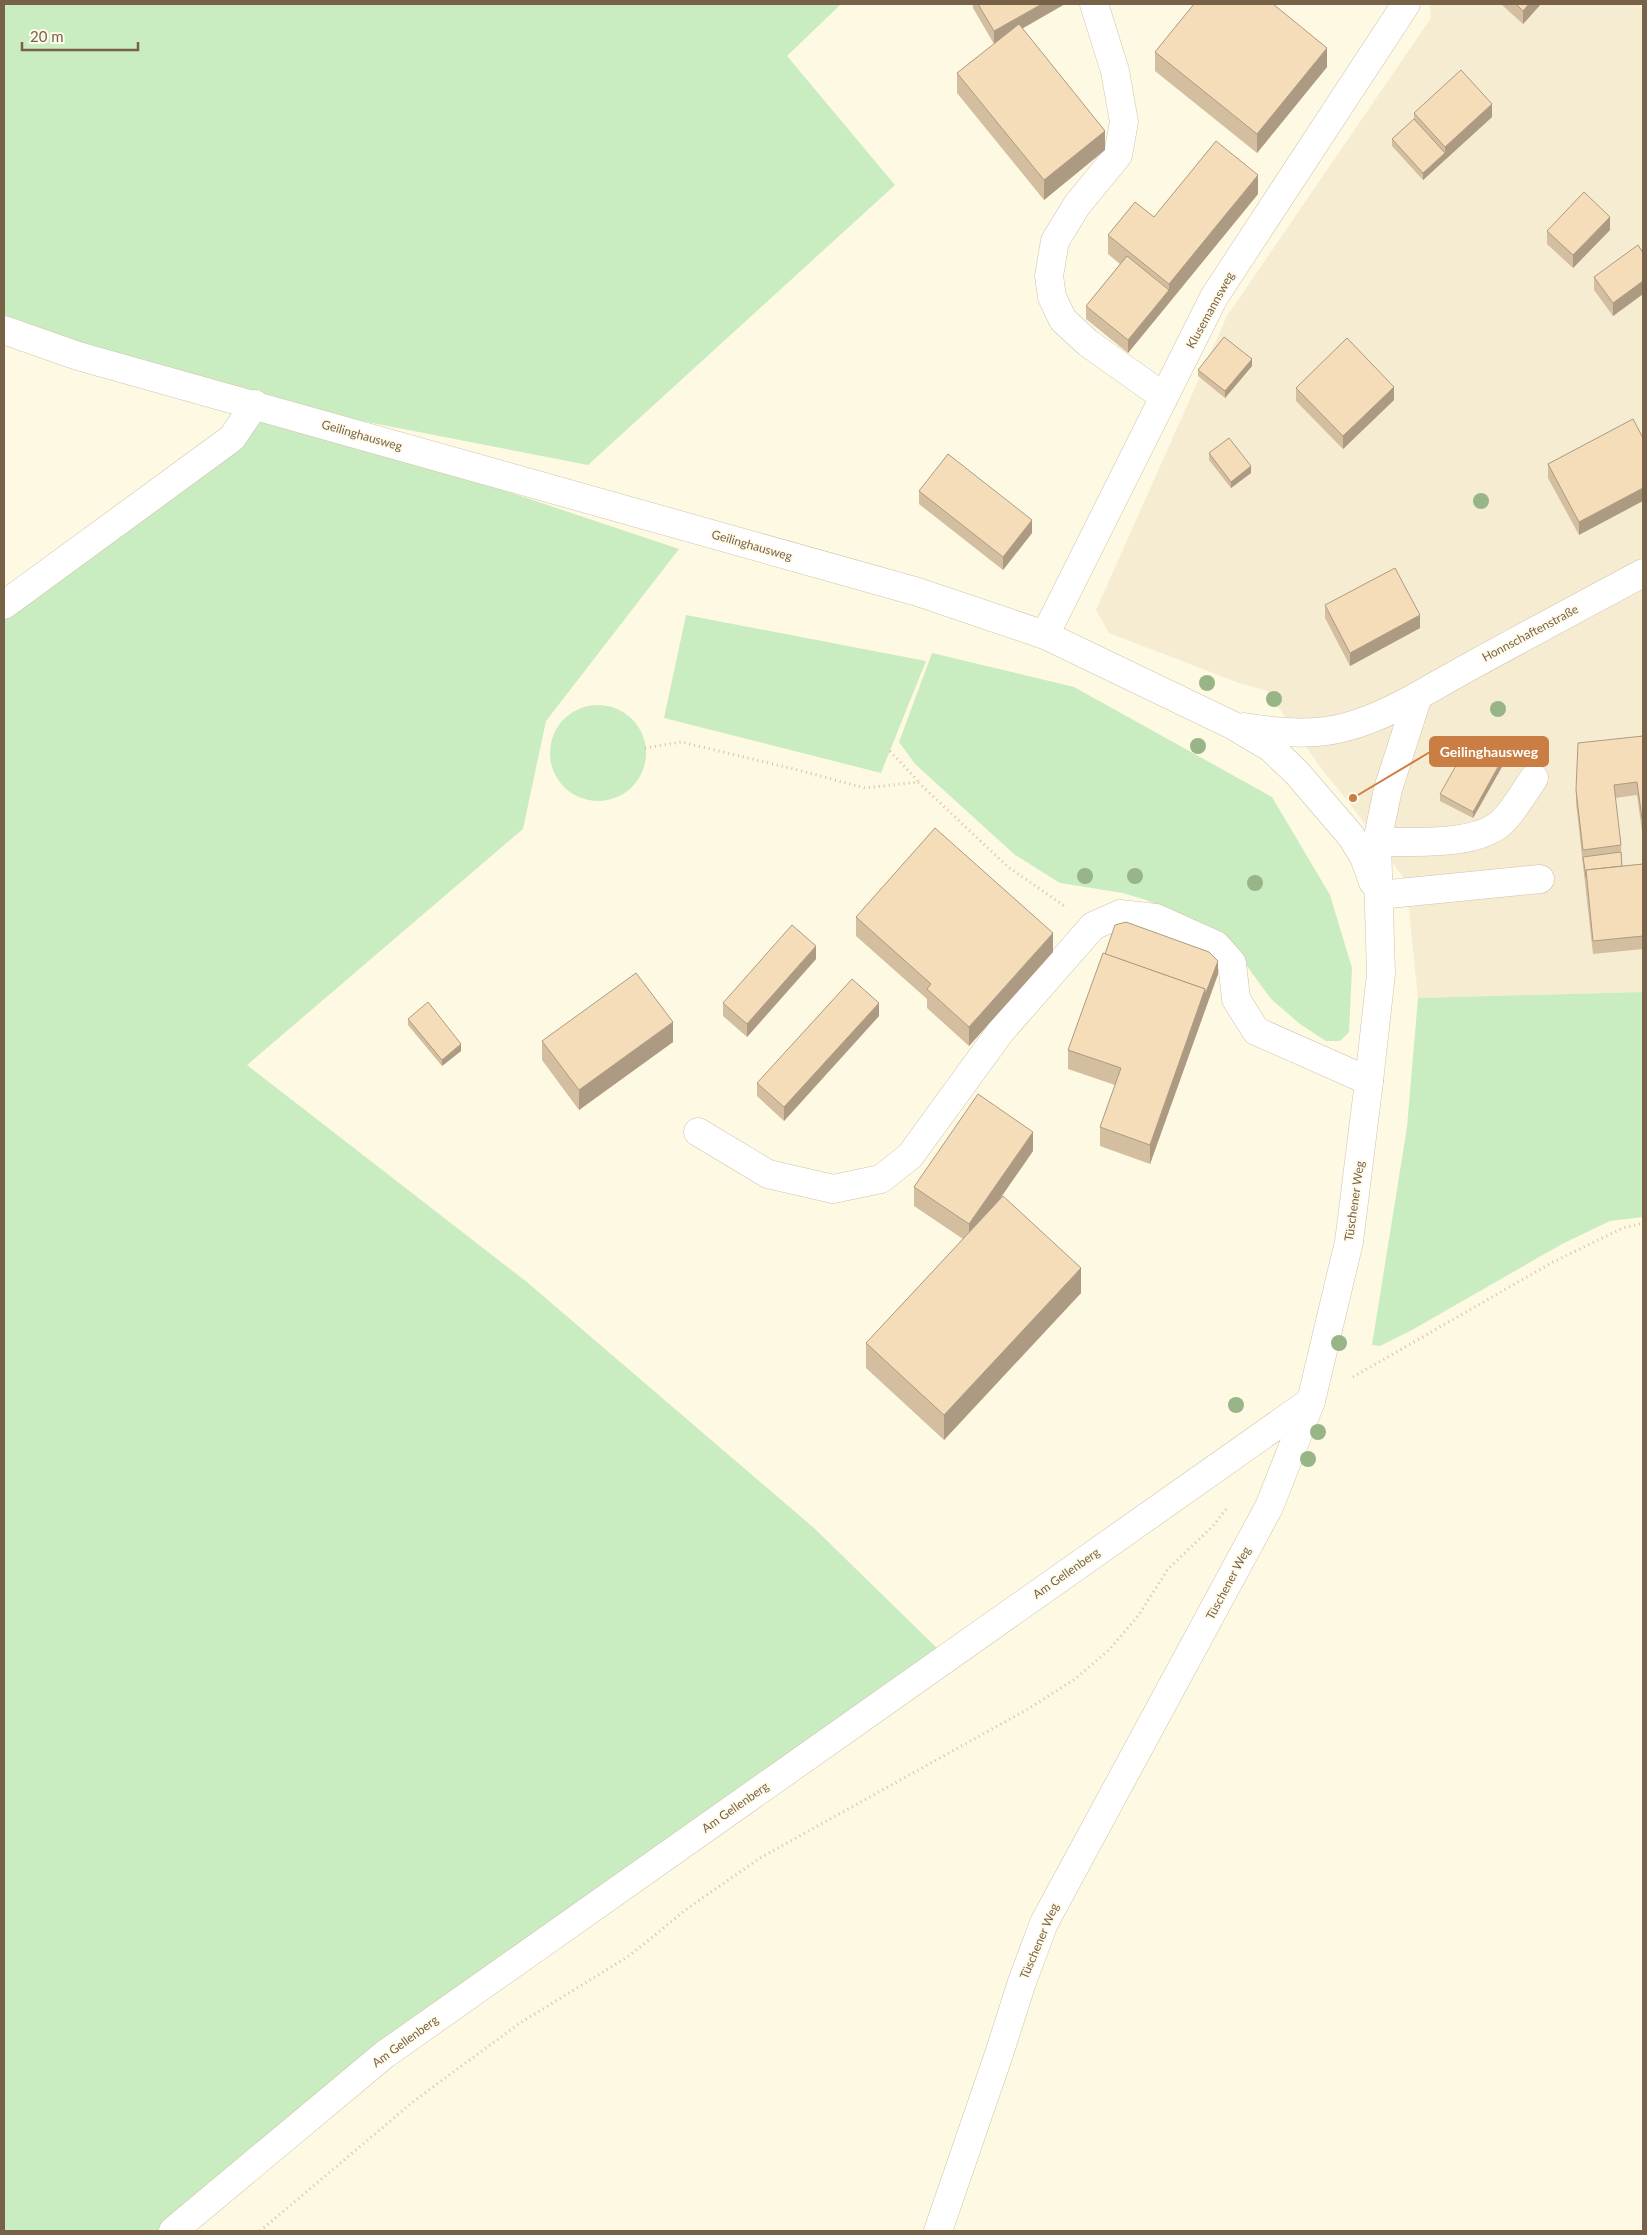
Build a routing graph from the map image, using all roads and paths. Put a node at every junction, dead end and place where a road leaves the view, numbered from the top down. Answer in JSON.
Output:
{"nodes":[{"id":1,"x":1094,"y":4,"type":"edge"},
{"id":2,"x":1406,"y":4,"type":"edge"},
{"id":3,"x":4,"y":330,"type":"edge"},
{"id":4,"x":1164,"y":397,"type":"junction"},
{"id":5,"x":255,"y":404,"type":"junction"},
{"id":6,"x":1643,"y":573,"type":"edge"},
{"id":7,"x":4,"y":605,"type":"edge"},
{"id":8,"x":1045,"y":635,"type":"junction"},
{"id":9,"x":1418,"y":696,"type":"junction"},
{"id":10,"x":1234,"y":726,"type":"junction"},
{"id":11,"x":1345,"y":728,"type":"joint"},
{"id":12,"x":645,"y":748,"type":"dead end"},
{"id":13,"x":890,"y":750,"type":"dead end"},
{"id":14,"x":1297,"y":773,"type":"joint"},
{"id":15,"x":1534,"y":778,"type":"dead end"},
{"id":16,"x":918,"y":782,"type":"junction"},
{"id":17,"x":1377,"y":842,"type":"junction"},
{"id":18,"x":1540,"y":879,"type":"dead end"},
{"id":19,"x":1378,"y":895,"type":"junction"},
{"id":20,"x":1093,"y":926,"type":"junction"},
{"id":21,"x":1369,"y":1081,"type":"junction"},
{"id":22,"x":698,"y":1132,"type":"dead end"},
{"id":23,"x":1643,"y":1223,"type":"edge"},
{"id":24,"x":1311,"y":1401,"type":"junction"},
{"id":25,"x":1228,"y":1507,"type":"dead end"},
{"id":26,"x":173,"y":2231,"type":"edge"},
{"id":27,"x":260,"y":2231,"type":"edge"},
{"id":28,"x":938,"y":2231,"type":"edge"}],
"edges":[{"from":1,"to":4,"type":"street"},
{"from":2,"to":4,"type":"street","name":"Klusemannsweg"},
{"from":3,"to":5,"type":"street","name":"Geilinghausweg"},
{"from":4,"to":8,"type":"street","name":"Klusemannsweg"},
{"from":5,"to":7,"type":"street"},
{"from":5,"to":8,"type":"street","name":"Geilinghausweg"},
{"from":6,"to":9,"type":"street","name":"Honnschaftenstraße"},
{"from":8,"to":10,"type":"street","name":"Geilinghausweg"},
{"from":9,"to":11,"type":"street","name":"Honnschaftenstraße"},
{"from":9,"to":17,"type":"street","name":"Tüschener Weg"},
{"from":10,"to":11,"type":"street","name":"Geilinghausweg"},
{"from":10,"to":14,"type":"street","name":"Geilinghausweg"},
{"from":12,"to":16,"type":"path"},
{"from":13,"to":16,"type":"path"},
{"from":14,"to":19,"type":"street","name":"Tüschener Weg"},
{"from":15,"to":17,"type":"street"},
{"from":16,"to":20,"type":"path"},
{"from":17,"to":19,"type":"street","name":"Tüschener Weg"},
{"from":18,"to":19,"type":"street"},
{"from":19,"to":21,"type":"street","name":"Tüschener Weg"},
{"from":20,"to":21,"type":"street"},
{"from":20,"to":22,"type":"street"},
{"from":21,"to":24,"type":"street","name":"Tüschener Weg"},
{"from":23,"to":24,"type":"path"},
{"from":24,"to":26,"type":"street","name":"Am Gellenberg"},
{"from":24,"to":28,"type":"street","name":"Tüschener Weg"},
{"from":25,"to":27,"type":"path"}]}
